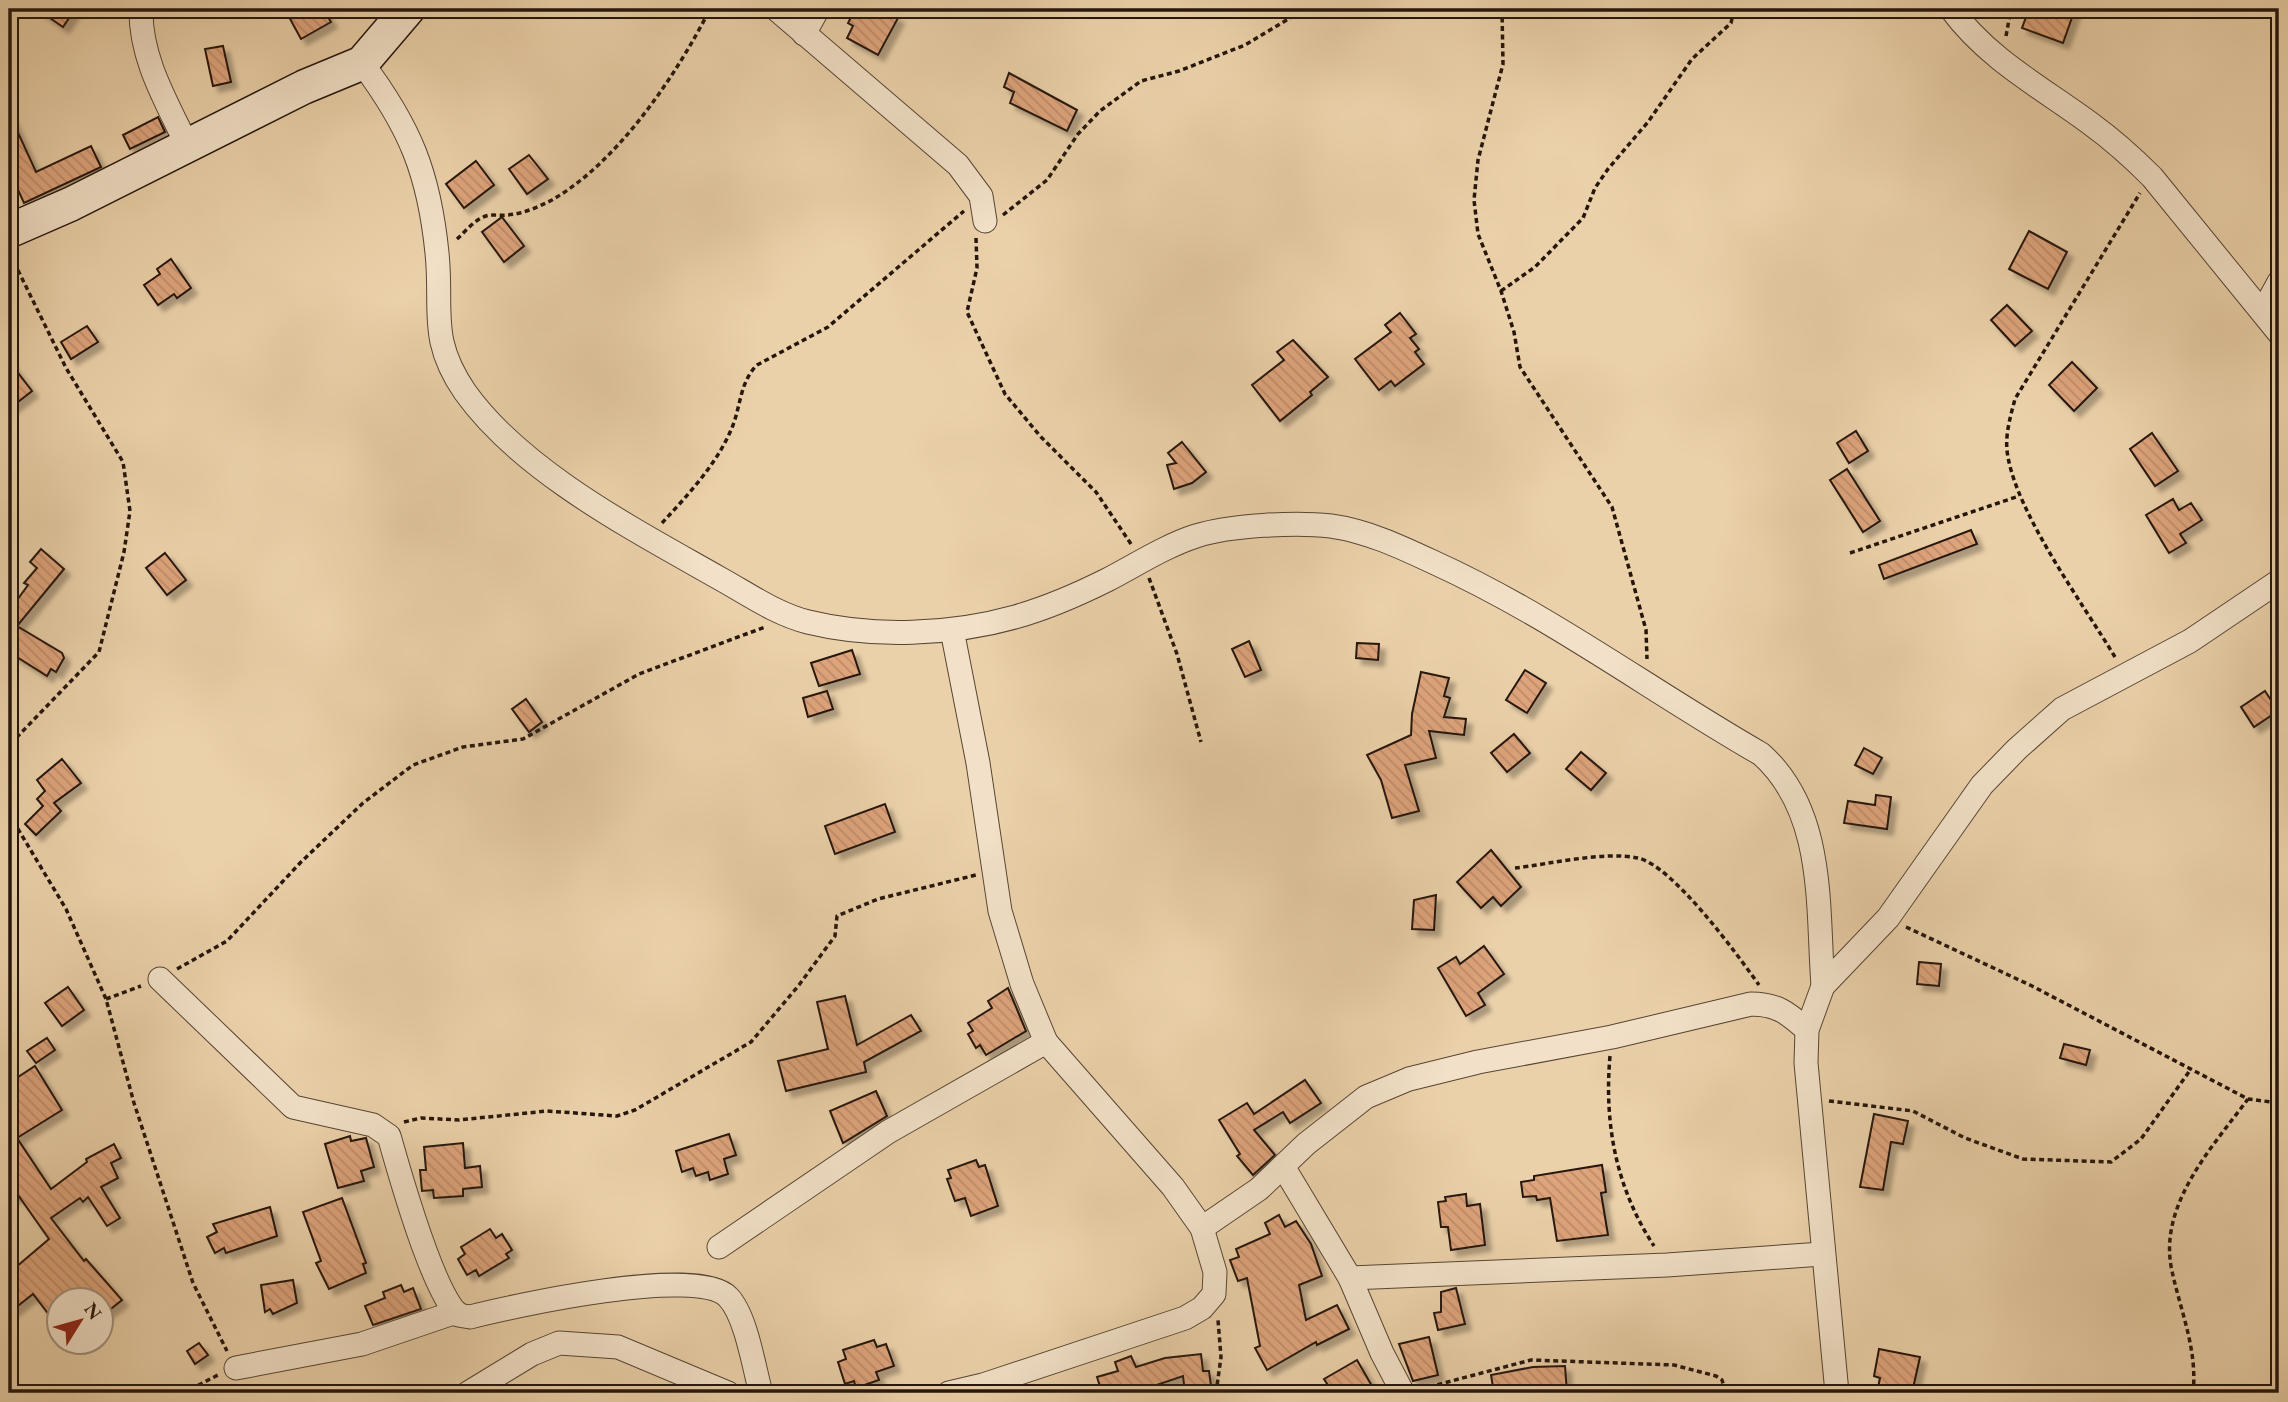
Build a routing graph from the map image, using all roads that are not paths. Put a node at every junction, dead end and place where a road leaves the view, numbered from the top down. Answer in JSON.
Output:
{"nodes":[{"id":1,"x":141,"y":9,"type":"edge"},
{"id":2,"x":408,"y":9,"type":"edge"},
{"id":3,"x":776,"y":9,"type":"edge"},
{"id":4,"x":818,"y":9,"type":"edge"},
{"id":5,"x":1951,"y":9,"type":"edge"},
{"id":6,"x":804,"y":34,"type":"junction"},
{"id":7,"x":362,"y":63,"type":"junction"},
{"id":8,"x":187,"y":145,"type":"junction"},
{"id":9,"x":985,"y":221,"type":"road end"},
{"id":10,"x":9,"y":231,"type":"edge"},
{"id":11,"x":2279,"y":282,"type":"edge"},
{"id":12,"x":2263,"y":311,"type":"junction"},
{"id":13,"x":2279,"y":333,"type":"edge"},
{"id":14,"x":2279,"y":581,"type":"edge"},
{"id":15,"x":952,"y":630,"type":"junction"},
{"id":16,"x":160,"y":979,"type":"road end"},
{"id":17,"x":1824,"y":986,"type":"junction"},
{"id":18,"x":1807,"y":1030,"type":"junction"},
{"id":19,"x":1046,"y":1042,"type":"junction"},
{"id":20,"x":1284,"y":1168,"type":"junction"},
{"id":21,"x":1202,"y":1228,"type":"junction"},
{"id":22,"x":719,"y":1247,"type":"dead end"},
{"id":23,"x":1822,"y":1254,"type":"junction"},
{"id":24,"x":1350,"y":1278,"type":"junction"},
{"id":25,"x":456,"y":1312,"type":"junction"},
{"id":26,"x":236,"y":1368,"type":"road end"},
{"id":27,"x":1410,"y":1392,"type":"edge"},
{"id":28,"x":468,"y":1393,"type":"edge"},
{"id":29,"x":728,"y":1393,"type":"edge"},
{"id":30,"x":761,"y":1393,"type":"edge"},
{"id":31,"x":949,"y":1393,"type":"edge"},
{"id":32,"x":1837,"y":1393,"type":"edge"}],
"edges":[{"from":1,"to":8,"type":"street"},
{"from":2,"to":7,"type":"street"},
{"from":3,"to":6,"type":"street"},
{"from":4,"to":6,"type":"street"},
{"from":5,"to":12,"type":"street"},
{"from":6,"to":9,"type":"street"},
{"from":7,"to":8,"type":"street"},
{"from":7,"to":15,"type":"street"},
{"from":8,"to":10,"type":"street"},
{"from":11,"to":12,"type":"street"},
{"from":12,"to":13,"type":"street"},
{"from":14,"to":17,"type":"street"},
{"from":15,"to":17,"type":"street"},
{"from":15,"to":19,"type":"street"},
{"from":16,"to":25,"type":"street"},
{"from":17,"to":18,"type":"street"},
{"from":18,"to":20,"type":"street"},
{"from":18,"to":23,"type":"street"},
{"from":19,"to":21,"type":"street"},
{"from":19,"to":22,"type":"street"},
{"from":20,"to":21,"type":"street"},
{"from":20,"to":24,"type":"street"},
{"from":21,"to":31,"type":"street"},
{"from":23,"to":24,"type":"street"},
{"from":23,"to":32,"type":"street"},
{"from":24,"to":27,"type":"street"},
{"from":25,"to":26,"type":"street"},
{"from":25,"to":30,"type":"street"},
{"from":28,"to":29,"type":"street"}]}
